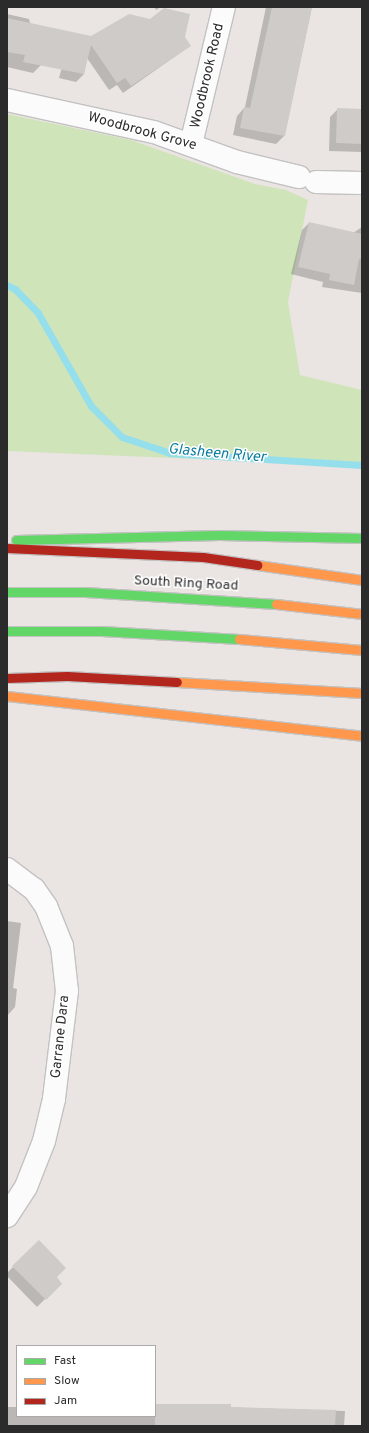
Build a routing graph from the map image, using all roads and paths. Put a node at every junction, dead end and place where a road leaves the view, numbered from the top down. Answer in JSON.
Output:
{"nodes":[{"id":1,"x":224,"y":7,"type":"edge"},
{"id":2,"x":7,"y":100,"type":"edge"},
{"id":3,"x":191,"y":144,"type":"junction"},
{"id":4,"x":362,"y":183,"type":"edge"},
{"id":5,"x":362,"y":538,"type":"edge"},
{"id":6,"x":7,"y":540,"type":"edge"},
{"id":7,"x":7,"y":548,"type":"edge"},
{"id":8,"x":362,"y":580,"type":"edge"},
{"id":9,"x":7,"y":592,"type":"edge"},
{"id":10,"x":362,"y":614,"type":"edge"},
{"id":11,"x":7,"y":631,"type":"edge"},
{"id":12,"x":362,"y":650,"type":"edge"},
{"id":13,"x":7,"y":678,"type":"edge"},
{"id":14,"x":362,"y":693,"type":"edge"},
{"id":15,"x":7,"y":696,"type":"edge"},
{"id":16,"x":362,"y":736,"type":"edge"},
{"id":17,"x":7,"y":869,"type":"edge"},
{"id":18,"x":7,"y":1216,"type":"edge"}],
"edges":[{"from":1,"to":3,"type":"street","name":"Woodbrook Road"},
{"from":2,"to":3,"type":"street","name":"Woodbrook Grove"},
{"from":3,"to":4,"type":"street","name":"Woodbrook Grove"},
{"from":5,"to":6,"type":"main road"},
{"from":7,"to":8,"type":"main road"},
{"from":9,"to":10,"type":"main road","name":"South Ring Road"},
{"from":11,"to":12,"type":"main road"},
{"from":13,"to":14,"type":"main road"},
{"from":15,"to":16,"type":"main road"},
{"from":17,"to":18,"type":"street","name":"Garrane Dara"}]}
